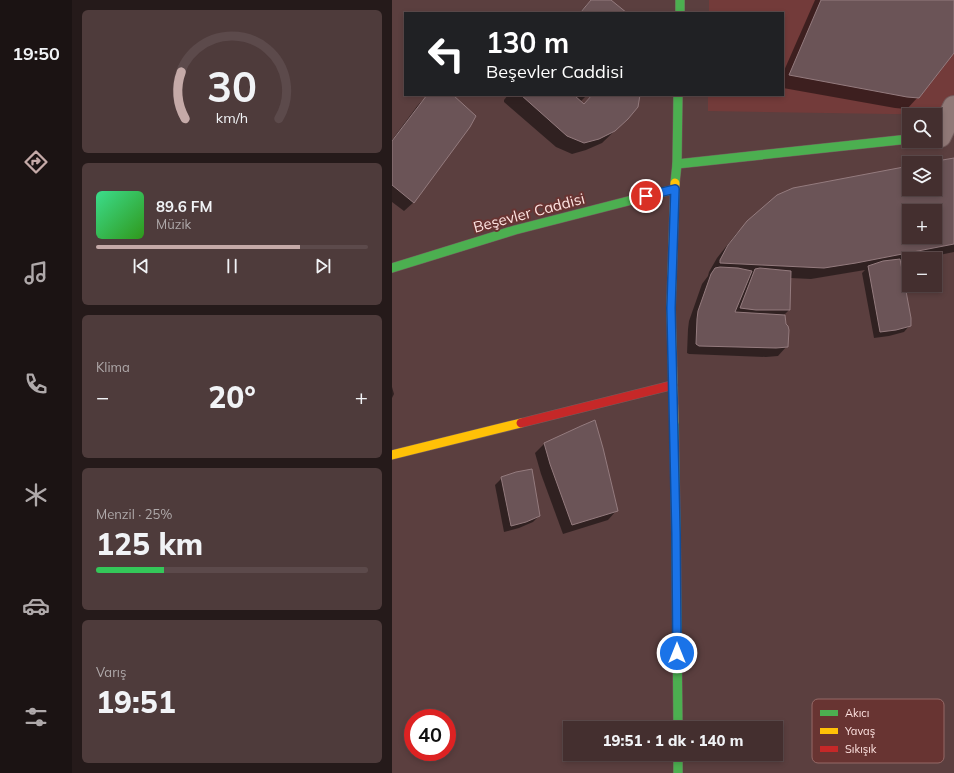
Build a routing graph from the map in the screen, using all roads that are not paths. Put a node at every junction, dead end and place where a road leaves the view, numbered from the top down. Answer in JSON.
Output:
{"nodes":[{"id":1,"x":680,"y":0,"type":"edge"},
{"id":2,"x":680,"y":12,"type":"edge"},
{"id":3,"x":678,"y":96,"type":"edge"},
{"id":4,"x":954,"y":107,"type":"edge"},
{"id":5,"x":943,"y":136,"type":"edge"},
{"id":6,"x":902,"y":141,"type":"edge"},
{"id":7,"x":677,"y":164,"type":"junction"},
{"id":8,"x":675,"y":189,"type":"junction"},
{"id":9,"x":392,"y":268,"type":"edge"},
{"id":10,"x":673,"y":385,"type":"junction"},
{"id":11,"x":392,"y":455,"type":"edge"},
{"id":12,"x":678,"y":721,"type":"edge"},
{"id":13,"x":678,"y":761,"type":"edge"},
{"id":14,"x":678,"y":773,"type":"edge"}],
"edges":[{"from":1,"to":2,"type":"street"},
{"from":3,"to":7,"type":"street"},
{"from":4,"to":5,"type":"street"},
{"from":6,"to":7,"type":"street"},
{"from":7,"to":8,"type":"street"},
{"from":8,"to":9,"type":"street","name":"Beşevler Caddisi"},
{"from":8,"to":10,"type":"street"},
{"from":10,"to":11,"type":"street"},
{"from":10,"to":12,"type":"street"},
{"from":13,"to":14,"type":"street"}]}
